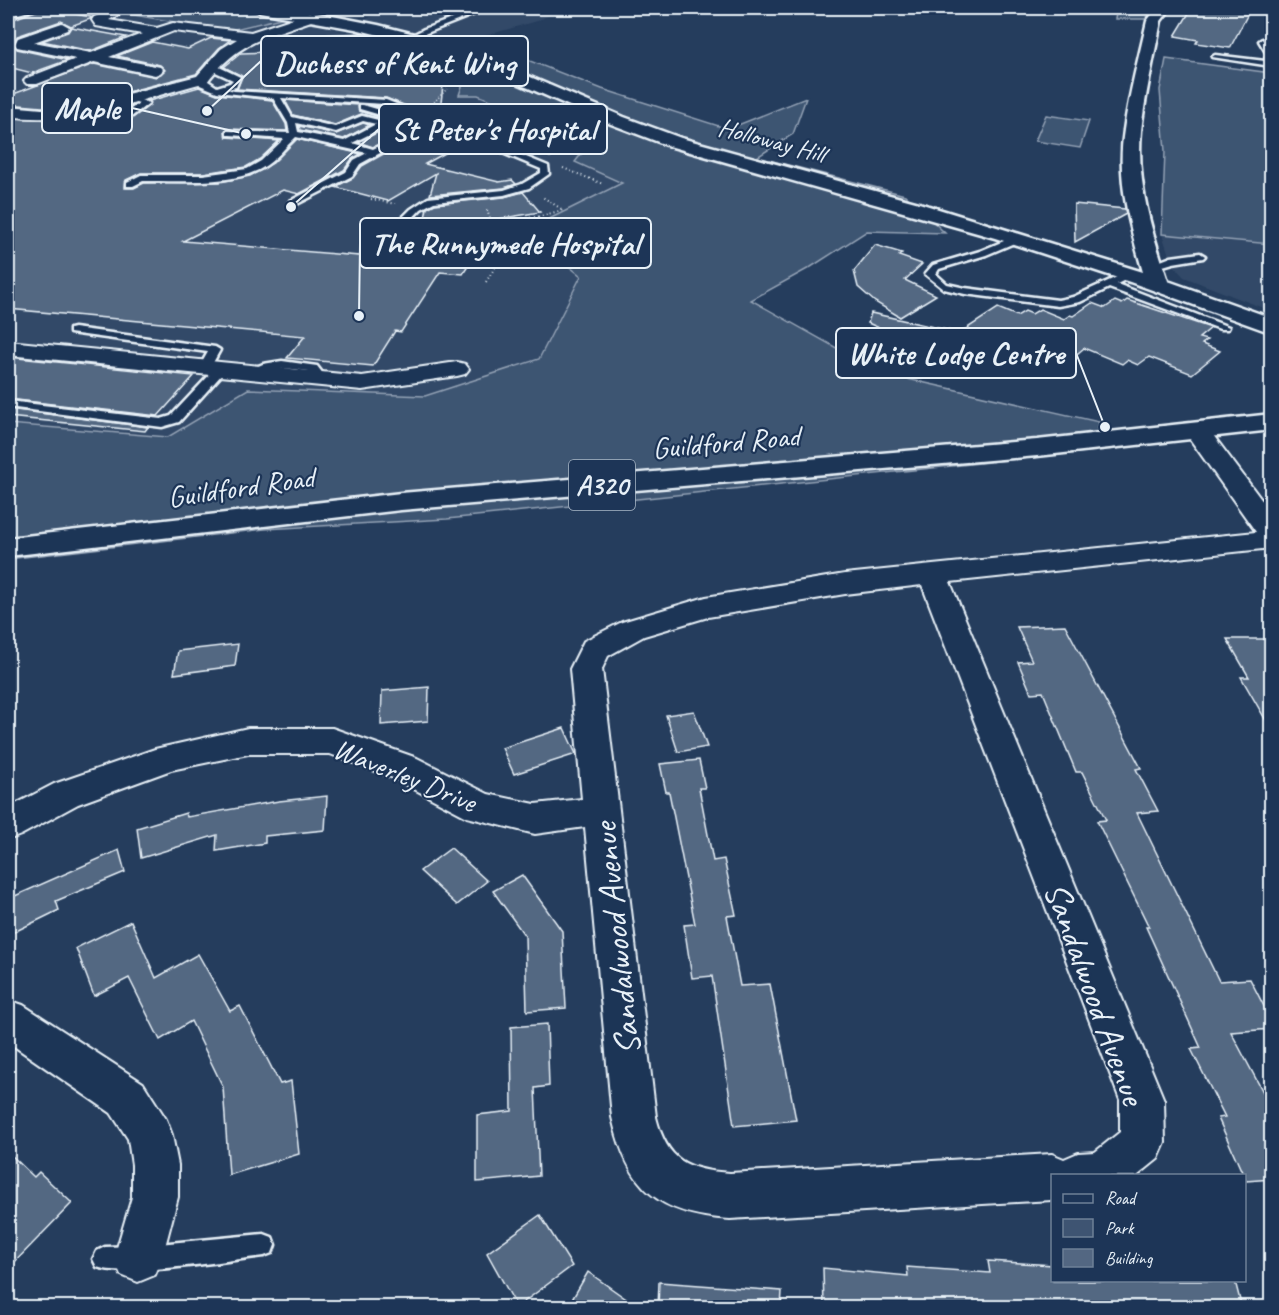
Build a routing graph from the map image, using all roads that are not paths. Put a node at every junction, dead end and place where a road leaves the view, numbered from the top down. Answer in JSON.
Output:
{"nodes":[{"id":1,"x":24,"y":8,"type":"edge"},
{"id":2,"x":87,"y":8,"type":"edge"},
{"id":3,"x":260,"y":8,"type":"edge"},
{"id":4,"x":487,"y":8,"type":"edge"},
{"id":5,"x":1164,"y":8,"type":"edge"},
{"id":6,"x":8,"y":13,"type":"edge"},
{"id":7,"x":312,"y":16,"type":"junction"},
{"id":8,"x":62,"y":27,"type":"dead end"},
{"id":9,"x":155,"y":32,"type":"junction"},
{"id":10,"x":249,"y":36,"type":"junction"},
{"id":11,"x":412,"y":38,"type":"junction"},
{"id":12,"x":1262,"y":41,"type":"dead end"},
{"id":13,"x":1215,"y":57,"type":"dead end"},
{"id":14,"x":90,"y":58,"type":"junction"},
{"id":15,"x":155,"y":70,"type":"dead end"},
{"id":16,"x":206,"y":73,"type":"junction"},
{"id":17,"x":16,"y":78,"type":"dead end"},
{"id":18,"x":32,"y":81,"type":"junction"},
{"id":19,"x":58,"y":88,"type":"dead end"},
{"id":20,"x":217,"y":90,"type":"junction"},
{"id":21,"x":276,"y":96,"type":"junction"},
{"id":22,"x":130,"y":97,"type":"junction"},
{"id":23,"x":304,"y":98,"type":"junction"},
{"id":24,"x":8,"y":111,"type":"edge"},
{"id":25,"x":116,"y":117,"type":"dead end"},
{"id":26,"x":394,"y":117,"type":"dead end"},
{"id":27,"x":290,"y":119,"type":"junction"},
{"id":28,"x":434,"y":121,"type":"junction"},
{"id":29,"x":230,"y":132,"type":"dead end"},
{"id":30,"x":292,"y":135,"type":"junction"},
{"id":31,"x":345,"y":144,"type":"junction"},
{"id":32,"x":373,"y":152,"type":"junction"},
{"id":33,"x":130,"y":184,"type":"dead end"},
{"id":34,"x":293,"y":203,"type":"dead end"},
{"id":35,"x":369,"y":228,"type":"dead end"},
{"id":36,"x":396,"y":230,"type":"junction"},
{"id":37,"x":467,"y":236,"type":"dead end"},
{"id":38,"x":1016,"y":239,"type":"junction"},
{"id":39,"x":1200,"y":256,"type":"dead end"},
{"id":40,"x":1128,"y":274,"type":"junction"},
{"id":41,"x":1156,"y":275,"type":"junction"},
{"id":42,"x":1108,"y":284,"type":"junction"},
{"id":43,"x":1272,"y":326,"type":"edge"},
{"id":44,"x":1224,"y":327,"type":"dead end"},
{"id":45,"x":74,"y":330,"type":"dead end"},
{"id":46,"x":8,"y":348,"type":"edge"},
{"id":47,"x":213,"y":368,"type":"junction"},
{"id":48,"x":457,"y":369,"type":"dead end"},
{"id":49,"x":8,"y":404,"type":"edge"},
{"id":50,"x":1272,"y":422,"type":"edge"},
{"id":51,"x":1198,"y":432,"type":"junction"},
{"id":52,"x":1272,"y":534,"type":"edge"},
{"id":53,"x":1272,"y":539,"type":"edge"},
{"id":54,"x":8,"y":547,"type":"edge"},
{"id":55,"x":932,"y":574,"type":"junction"},
{"id":56,"x":601,"y":811,"type":"junction"},
{"id":57,"x":8,"y":825,"type":"edge"},
{"id":58,"x":8,"y":1019,"type":"edge"},
{"id":59,"x":1103,"y":1174,"type":"edge"},
{"id":60,"x":1051,"y":1177,"type":"edge"},
{"id":61,"x":264,"y":1245,"type":"dead end"},
{"id":62,"x":121,"y":1259,"type":"joint"}],
"edges":[{"from":1,"to":6,"type":"street"},
{"from":2,"to":9,"type":"street"},
{"from":3,"to":7,"type":"main road","name":"Holloway Hill"},
{"from":4,"to":11,"type":"lane"},
{"from":5,"to":41,"type":"main road"},
{"from":7,"to":10,"type":"street"},
{"from":7,"to":11,"type":"main road","name":"Holloway Hill"},
{"from":8,"to":14,"type":"street"},
{"from":9,"to":10,"type":"street"},
{"from":9,"to":14,"type":"street"},
{"from":10,"to":16,"type":"street"},
{"from":11,"to":38,"type":"main road","name":"Holloway Hill"},
{"from":12,"to":13,"type":"lane"},
{"from":14,"to":15,"type":"street"},
{"from":14,"to":18,"type":"street"},
{"from":16,"to":20,"type":"lane"},
{"from":16,"to":20,"type":"lane"},
{"from":16,"to":22,"type":"street"},
{"from":17,"to":18,"type":"street"},
{"from":18,"to":19,"type":"street"},
{"from":20,"to":21,"type":"lane"},
{"from":21,"to":23,"type":"lane"},
{"from":21,"to":27,"type":"lane"},
{"from":22,"to":24,"type":"street"},
{"from":22,"to":25,"type":"lane"},
{"from":23,"to":26,"type":"lane"},
{"from":23,"to":28,"type":"lane"},
{"from":27,"to":30,"type":"lane"},
{"from":27,"to":31,"type":"lane"},
{"from":28,"to":32,"type":"lane"},
{"from":28,"to":36,"type":"lane"},
{"from":29,"to":30,"type":"lane"},
{"from":30,"to":31,"type":"lane"},
{"from":30,"to":33,"type":"lane"},
{"from":31,"to":32,"type":"lane"},
{"from":32,"to":34,"type":"lane"},
{"from":35,"to":36,"type":"lane"},
{"from":36,"to":37,"type":"lane"},
{"from":38,"to":40,"type":"main road","name":"Holloway Hill"},
{"from":38,"to":42,"type":"lane"},
{"from":39,"to":41,"type":"lane"},
{"from":40,"to":41,"type":"main road","name":"Holloway Hill"},
{"from":40,"to":42,"type":"lane"},
{"from":41,"to":43,"type":"main road","name":"Holloway Hill"},
{"from":42,"to":44,"type":"lane"},
{"from":45,"to":47,"type":"lane"},
{"from":46,"to":47,"type":"street"},
{"from":47,"to":48,"type":"street"},
{"from":47,"to":49,"type":"lane"},
{"from":50,"to":51,"type":"main road","name":"Guildford Road","number":"A320"},
{"from":51,"to":52,"type":"street"},
{"from":51,"to":54,"type":"main road","name":"Guildford Road","number":"A320"},
{"from":53,"to":55,"type":"street","name":"Sandalwood Avenue"},
{"from":55,"to":56,"type":"street","name":"Sandalwood Avenue"},
{"from":55,"to":59,"type":"street","name":"Sandalwood Avenue"},
{"from":56,"to":57,"type":"street","name":"Waverley Drive"},
{"from":56,"to":60,"type":"street","name":"Sandalwood Avenue"},
{"from":58,"to":62,"type":"street"},
{"from":61,"to":62,"type":"lane"}]}
